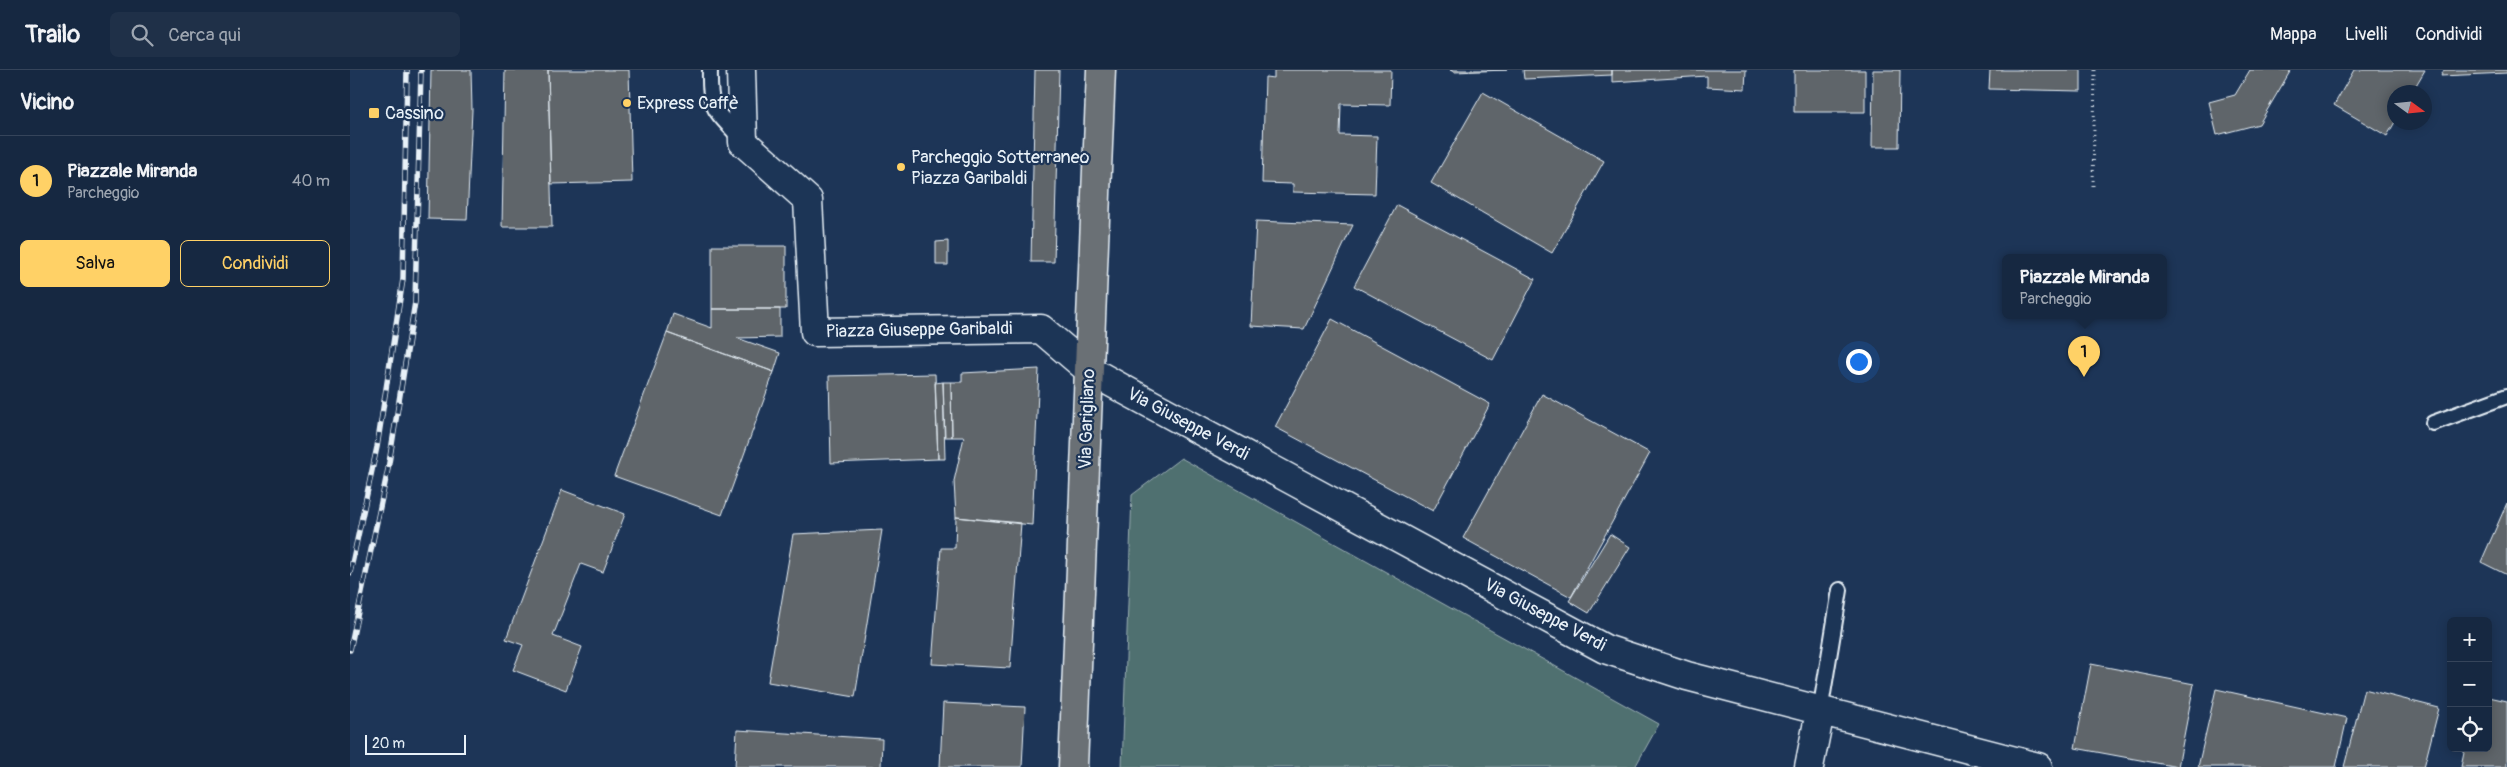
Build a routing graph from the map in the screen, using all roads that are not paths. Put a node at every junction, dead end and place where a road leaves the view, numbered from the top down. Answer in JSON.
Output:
{"nodes":[{"id":1,"x":710,"y":70,"type":"edge"},
{"id":2,"x":740,"y":70,"type":"edge"},
{"id":3,"x":1100,"y":70,"type":"edge"},
{"id":4,"x":743,"y":142,"type":"junction"},
{"id":5,"x":1089,"y":370,"type":"junction"},
{"id":6,"x":2507,"y":396,"type":"edge"},
{"id":7,"x":2434,"y":423,"type":"dead end"},
{"id":8,"x":1840,"y":590,"type":"dead end"},
{"id":9,"x":1820,"y":712,"type":"junction"},
{"id":10,"x":1073,"y":767,"type":"edge"},
{"id":11,"x":1809,"y":767,"type":"edge"},
{"id":12,"x":2038,"y":767,"type":"edge"}],
"edges":[{"from":1,"to":4,"type":"lane"},
{"from":2,"to":4,"type":"street"},
{"from":3,"to":5,"type":"main road","name":"Via Garigliano"},
{"from":4,"to":5,"type":"street","name":"Piazza Giuseppe Garibaldi"},
{"from":5,"to":9,"type":"street","name":"Via Giuseppe Verdi"},
{"from":5,"to":10,"type":"main road","name":"Via Garigliano"},
{"from":6,"to":7,"type":"lane"},
{"from":8,"to":9,"type":"lane"},
{"from":9,"to":11,"type":"street"},
{"from":9,"to":12,"type":"street","name":"Via Giuseppe Verdi"}]}
